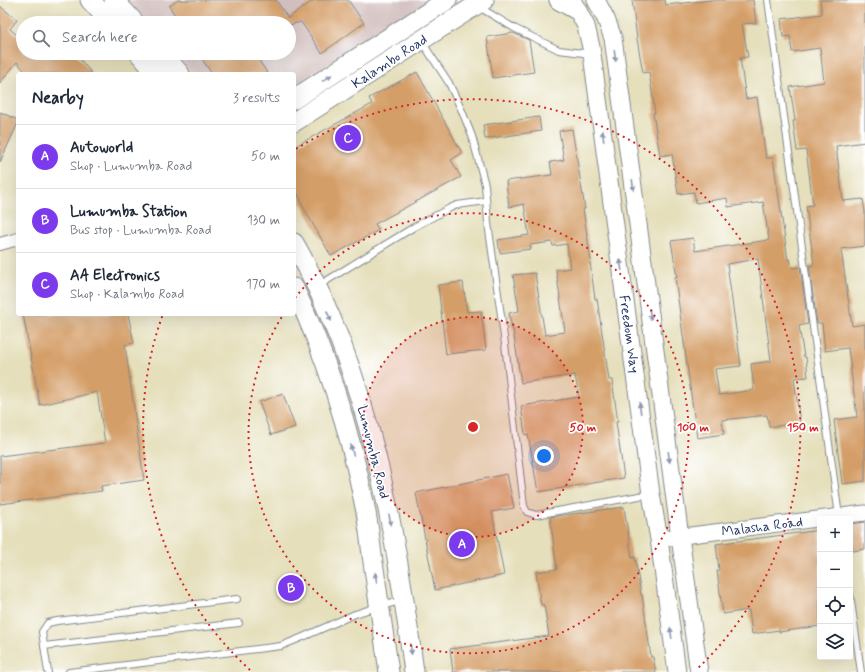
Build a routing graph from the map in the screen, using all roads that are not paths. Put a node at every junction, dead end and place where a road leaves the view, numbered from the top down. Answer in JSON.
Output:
{"nodes":[{"id":1,"x":90,"y":0,"type":"edge"},
{"id":2,"x":114,"y":0,"type":"edge"},
{"id":3,"x":559,"y":0,"type":"edge"},
{"id":4,"x":596,"y":0,"type":"edge"},
{"id":5,"x":768,"y":0,"type":"edge"},
{"id":6,"x":440,"y":2,"type":"edge"},
{"id":7,"x":479,"y":3,"type":"edge"},
{"id":8,"x":574,"y":5,"type":"edge"},
{"id":9,"x":105,"y":16,"type":"edge"},
{"id":10,"x":129,"y":16,"type":"edge"},
{"id":11,"x":449,"y":22,"type":"junction"},
{"id":12,"x":421,"y":40,"type":"junction"},
{"id":13,"x":592,"y":55,"type":"junction"},
{"id":14,"x":145,"y":60,"type":"edge"},
{"id":15,"x":168,"y":60,"type":"edge"},
{"id":16,"x":155,"y":72,"type":"edge"},
{"id":17,"x":178,"y":72,"type":"edge"},
{"id":18,"x":296,"y":98,"type":"edge"},
{"id":19,"x":296,"y":121,"type":"edge"},
{"id":20,"x":486,"y":201,"type":"junction"},
{"id":21,"x":16,"y":240,"type":"edge"},
{"id":22,"x":0,"y":244,"type":"edge"},
{"id":23,"x":296,"y":247,"type":"edge"},
{"id":24,"x":317,"y":287,"type":"junction"},
{"id":25,"x":296,"y":292,"type":"edge"},
{"id":26,"x":651,"y":494,"type":"junction"},
{"id":27,"x":865,"y":513,"type":"edge"},
{"id":28,"x":840,"y":516,"type":"edge"},
{"id":29,"x":850,"y":516,"type":"edge"},
{"id":30,"x":817,"y":521,"type":"edge"},
{"id":31,"x":680,"y":536,"type":"junction"},
{"id":32,"x":659,"y":539,"type":"junction"},
{"id":33,"x":237,"y":599,"type":"dead end"},
{"id":34,"x":405,"y":600,"type":"junction"},
{"id":35,"x":380,"y":606,"type":"junction"},
{"id":36,"x":853,"y":615,"type":"edge"},
{"id":37,"x":239,"y":623,"type":"dead end"},
{"id":38,"x":44,"y":646,"type":"junction"},
{"id":39,"x":48,"y":672,"type":"edge"},
{"id":40,"x":69,"y":672,"type":"edge"},
{"id":41,"x":389,"y":672,"type":"edge"},
{"id":42,"x":414,"y":672,"type":"edge"},
{"id":43,"x":677,"y":672,"type":"edge"},
{"id":44,"x":699,"y":672,"type":"edge"},
{"id":45,"x":861,"y":672,"type":"edge"}],
"edges":[{"from":1,"to":9,"type":"main road"},
{"from":2,"to":10,"type":"main road"},
{"from":3,"to":8,"type":"main road"},
{"from":4,"to":31,"type":"main road","name":"Freedom Way","one_way":true},
{"from":5,"to":28,"type":"lane"},
{"from":6,"to":11,"type":"street"},
{"from":18,"to":6,"type":"main road","name":"Kalambo Road","one_way":true},
{"from":7,"to":11,"type":"main road","name":"Kalambo Road"},
{"from":7,"to":13,"type":"lane"},
{"from":8,"to":13,"type":"main road","name":"Freedom Way"},
{"from":11,"to":12,"type":"main road","name":"Kalambo Road"},
{"from":12,"to":19,"type":"main road","name":"Kalambo Road"},
{"from":12,"to":20,"type":"lane"},
{"from":26,"to":13,"type":"main road","name":"Freedom Way","one_way":true},
{"from":14,"to":16,"type":"main road"},
{"from":15,"to":17,"type":"main road"},
{"from":20,"to":24,"type":"lane"},
{"from":20,"to":26,"type":"lane"},
{"from":21,"to":22,"type":"street"},
{"from":23,"to":24,"type":"main road","name":"Lumumba Road"},
{"from":24,"to":34,"type":"main road","name":"Lumumba Road","one_way":true},
{"from":35,"to":25,"type":"main road","name":"Lumumba Road","one_way":true},
{"from":26,"to":32,"type":"main road","name":"Freedom Way"},
{"from":27,"to":29,"type":"street","name":"Malasha Road"},
{"from":30,"to":31,"type":"street","name":"Malasha Road"},
{"from":31,"to":32,"type":"street","name":"Malasha Road"},
{"from":31,"to":44,"type":"main road","name":"Freedom Way"},
{"from":43,"to":32,"type":"main road","name":"Freedom Way","one_way":true},
{"from":33,"to":38,"type":"lane"},
{"from":34,"to":35,"type":"lane"},
{"from":34,"to":42,"type":"main road","name":"Lumumba Road","one_way":true},
{"from":35,"to":40,"type":"lane"},
{"from":35,"to":41,"type":"main road","name":"Lumumba Road"},
{"from":36,"to":45,"type":"lane"},
{"from":37,"to":38,"type":"lane"},
{"from":38,"to":39,"type":"lane"}]}
